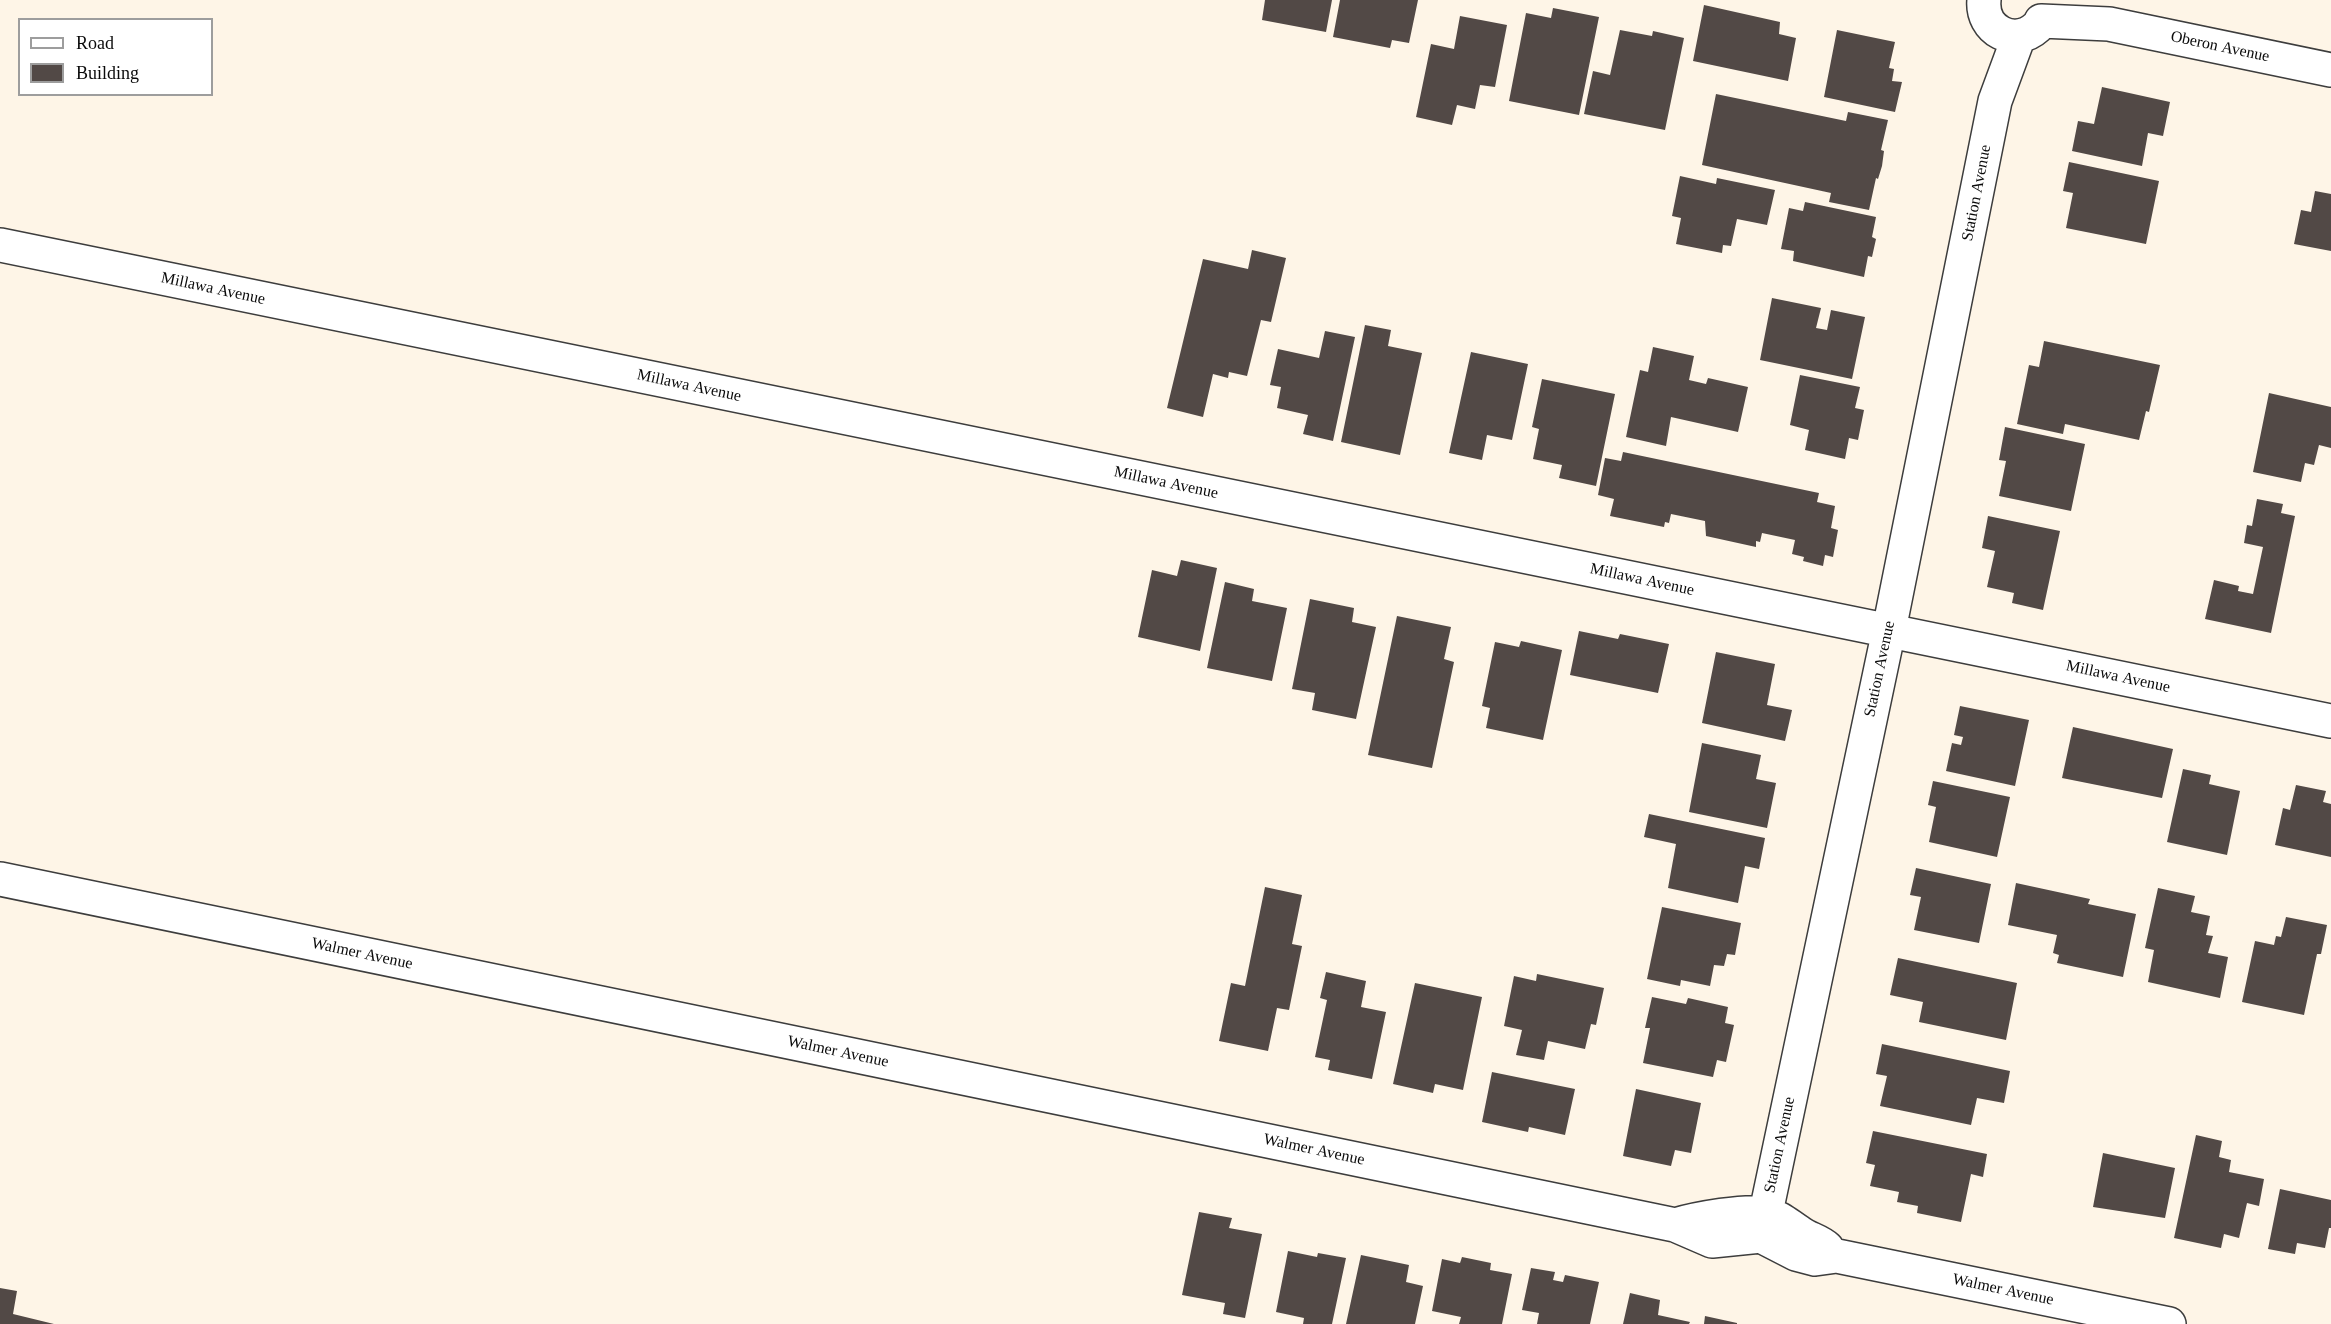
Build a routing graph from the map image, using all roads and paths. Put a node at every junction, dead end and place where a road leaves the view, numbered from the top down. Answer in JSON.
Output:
{"nodes":[{"id":1,"x":2009,"y":12,"type":"edge"},
{"id":2,"x":2331,"y":70,"type":"edge"},
{"id":3,"x":0,"y":245,"type":"edge"},
{"id":4,"x":1888,"y":630,"type":"junction"},
{"id":5,"x":2331,"y":721,"type":"edge"},
{"id":6,"x":0,"y":879,"type":"edge"},
{"id":7,"x":1763,"y":1225,"type":"junction"},
{"id":8,"x":2169,"y":1324,"type":"edge"}],
"edges":[{"from":1,"to":2,"type":"street","name":"Oberon Avenue"},
{"from":1,"to":4,"type":"street","name":"Station Avenue"},
{"from":3,"to":4,"type":"street","name":"Millawa Avenue"},
{"from":4,"to":5,"type":"street","name":"Millawa Avenue"},
{"from":4,"to":7,"type":"street","name":"Station Avenue"},
{"from":6,"to":7,"type":"street","name":"Walmer Avenue"},
{"from":7,"to":8,"type":"street","name":"Walmer Avenue"}]}
